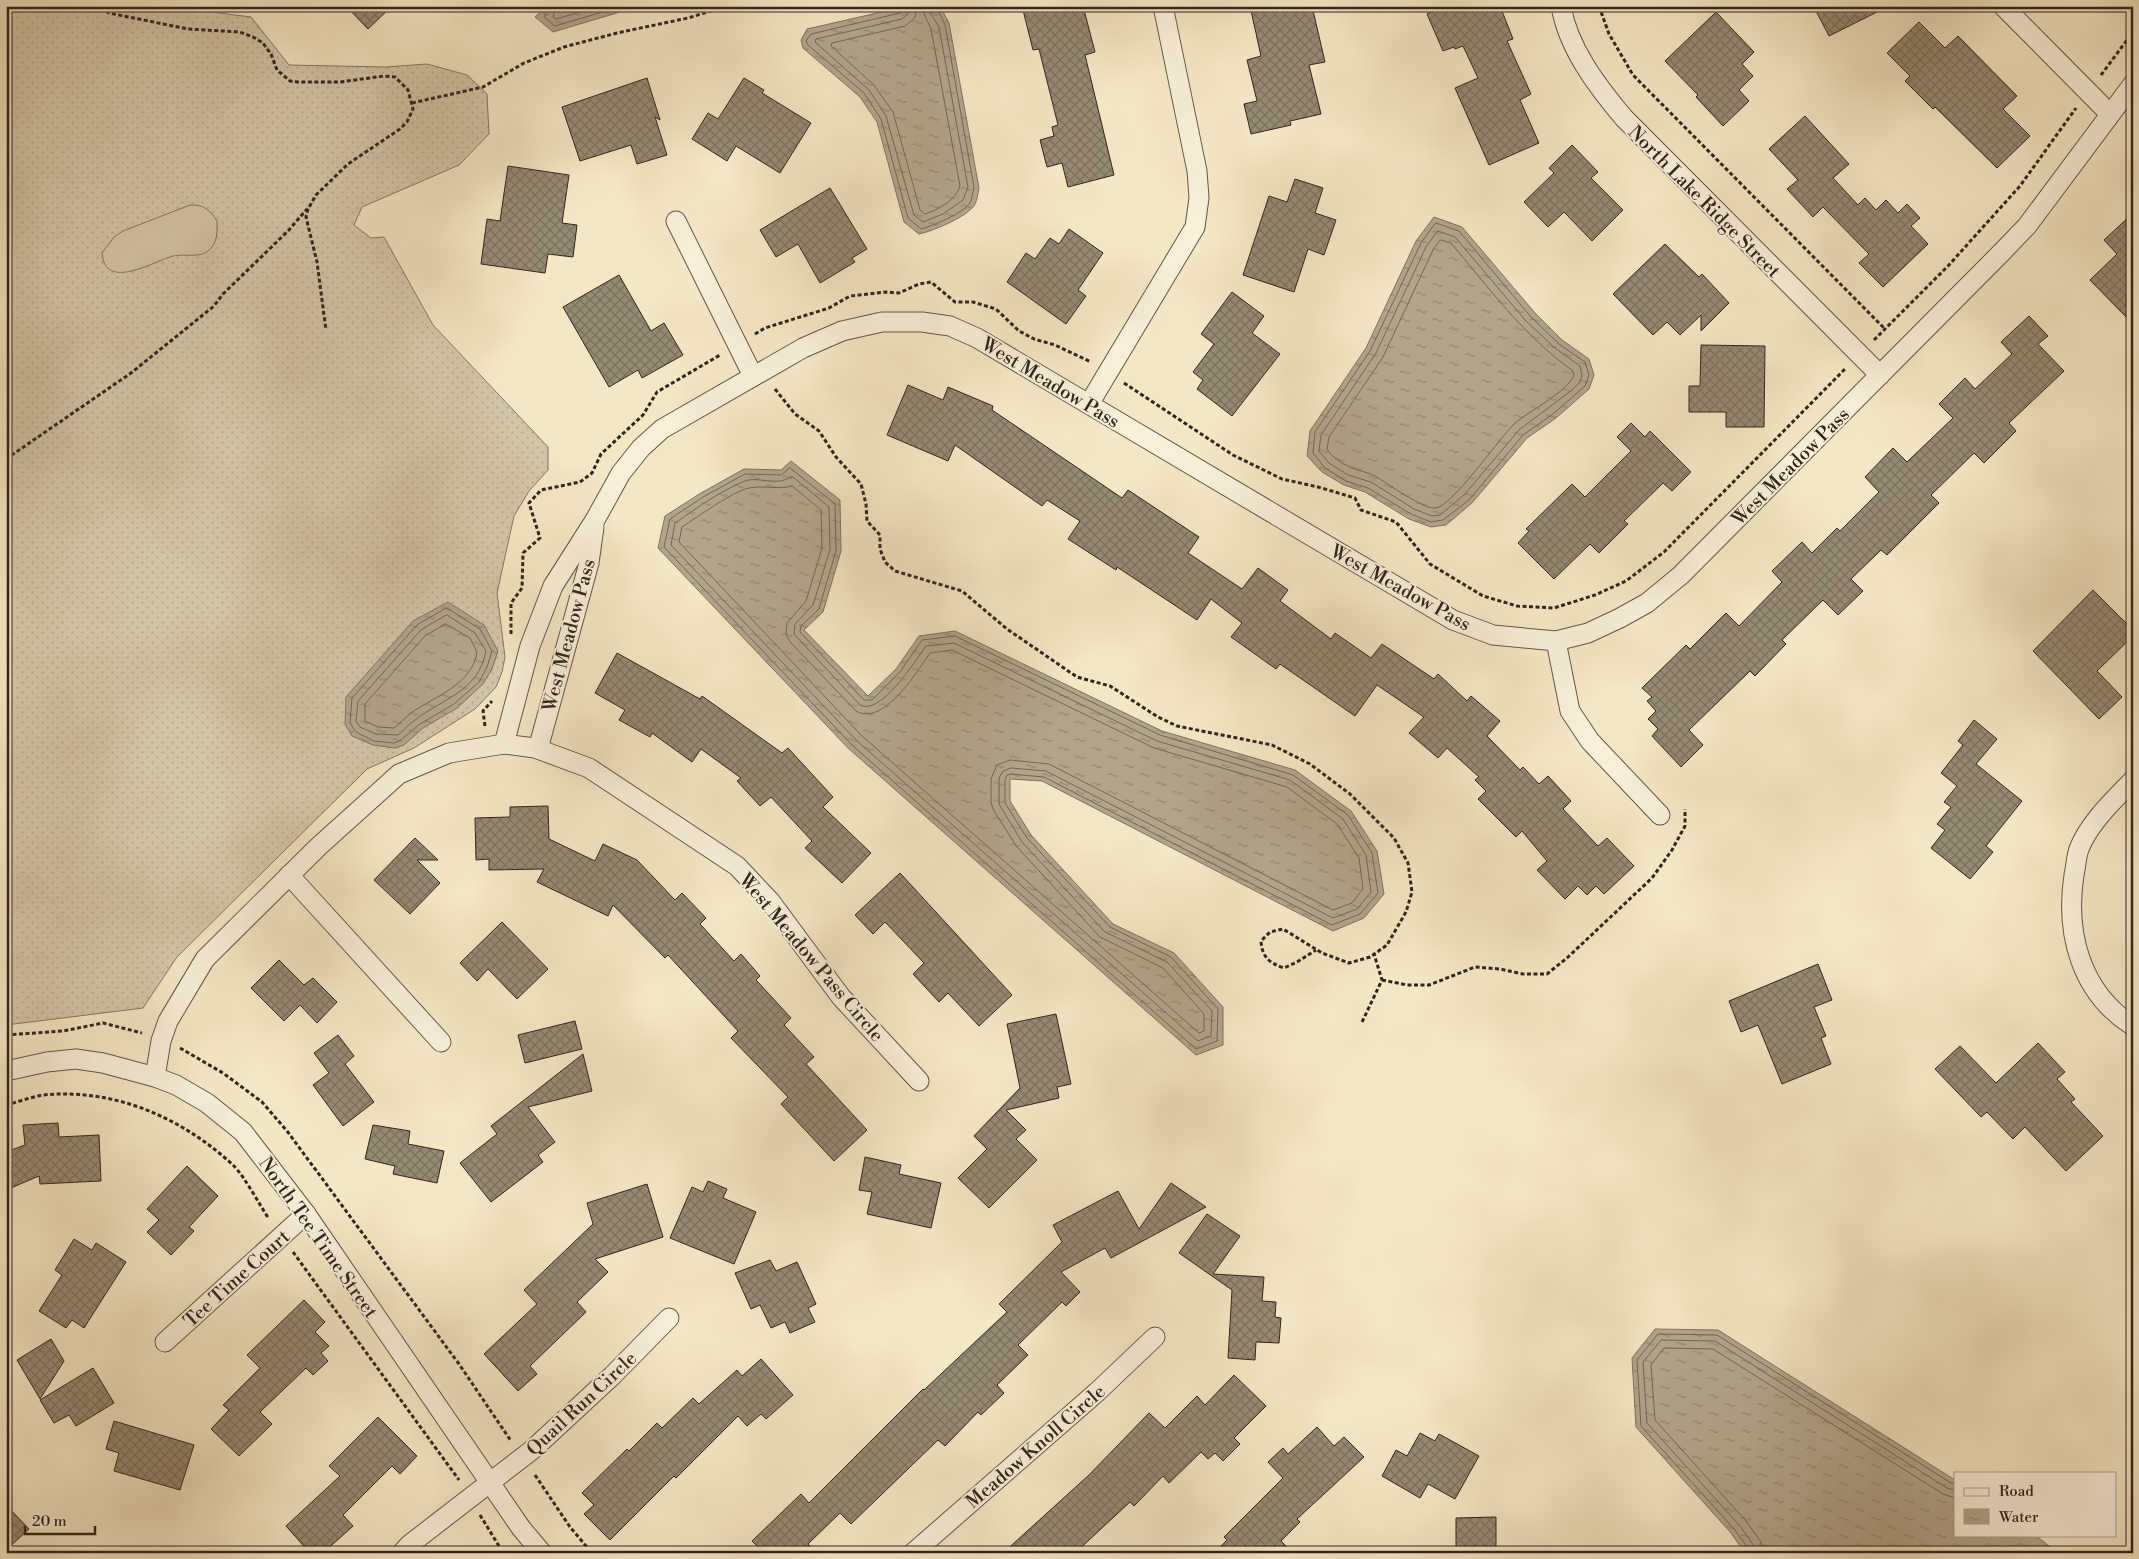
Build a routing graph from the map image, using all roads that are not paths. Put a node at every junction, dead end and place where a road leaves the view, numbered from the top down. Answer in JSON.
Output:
{"nodes":[{"id":1,"x":1163,"y":6,"type":"edge"},
{"id":2,"x":1561,"y":6,"type":"edge"},
{"id":3,"x":2003,"y":6,"type":"edge"},
{"id":4,"x":2133,"y":84,"type":"edge"},
{"id":5,"x":2110,"y":114,"type":"junction"},
{"id":6,"x":676,"y":221,"type":"dead end"},
{"id":7,"x":1880,"y":375,"type":"junction"},
{"id":8,"x":753,"y":376,"type":"junction"},
{"id":9,"x":1089,"y":404,"type":"junction"},
{"id":10,"x":595,"y":520,"type":"junction"},
{"id":11,"x":1556,"y":641,"type":"junction"},
{"id":12,"x":504,"y":744,"type":"junction"},
{"id":13,"x":538,"y":750,"type":"junction"},
{"id":14,"x":2133,"y":780,"type":"edge"},
{"id":15,"x":1660,"y":815,"type":"dead end"},
{"id":16,"x":289,"y":875,"type":"junction"},
{"id":17,"x":2133,"y":1026,"type":"edge"},
{"id":18,"x":441,"y":1042,"type":"dead end"},
{"id":19,"x":6,"y":1071,"type":"edge"},
{"id":20,"x":155,"y":1077,"type":"junction"},
{"id":21,"x":919,"y":1081,"type":"dead end"},
{"id":22,"x":306,"y":1214,"type":"junction"},
{"id":23,"x":669,"y":1318,"type":"dead end"},
{"id":24,"x":1155,"y":1337,"type":"dead end"},
{"id":25,"x":165,"y":1342,"type":"dead end"},
{"id":26,"x":490,"y":1483,"type":"junction"},
{"id":27,"x":402,"y":1553,"type":"edge"},
{"id":28,"x":542,"y":1553,"type":"edge"},
{"id":29,"x":912,"y":1553,"type":"edge"}],
"edges":[{"from":1,"to":9,"type":"street"},
{"from":2,"to":7,"type":"street","name":"North Lake Ridge Street"},
{"from":3,"to":5,"type":"street"},
{"from":4,"to":5,"type":"street","name":"West Meadow Pass"},
{"from":5,"to":7,"type":"street","name":"West Meadow Pass"},
{"from":6,"to":8,"type":"street"},
{"from":7,"to":11,"type":"street","name":"West Meadow Pass"},
{"from":8,"to":9,"type":"street","name":"West Meadow Pass"},
{"from":8,"to":10,"type":"street","name":"West Meadow Pass"},
{"from":9,"to":11,"type":"street","name":"West Meadow Pass"},
{"from":10,"to":12,"type":"street","name":"West Meadow Pass"},
{"from":10,"to":13,"type":"street","name":"West Meadow Pass"},
{"from":11,"to":15,"type":"street"},
{"from":12,"to":13,"type":"street","name":"West Meadow Pass Circle"},
{"from":12,"to":16,"type":"street","name":"West Meadow Pass Circle"},
{"from":13,"to":21,"type":"street","name":"West Meadow Pass Circle"},
{"from":14,"to":17,"type":"street"},
{"from":16,"to":18,"type":"street"},
{"from":16,"to":20,"type":"street","name":"West Meadow Pass Circle"},
{"from":19,"to":20,"type":"street","name":"North Tee Time Street"},
{"from":20,"to":22,"type":"street","name":"North Tee Time Street"},
{"from":22,"to":25,"type":"street","name":"Tee Time Court"},
{"from":22,"to":26,"type":"street","name":"North Tee Time Street"},
{"from":23,"to":26,"type":"street","name":"Quail Run Circle"},
{"from":24,"to":29,"type":"street","name":"Meadow Knoll Circle"},
{"from":26,"to":27,"type":"street","name":"Quail Run Circle"},
{"from":26,"to":28,"type":"street","name":"North Tee Time Street"}]}
